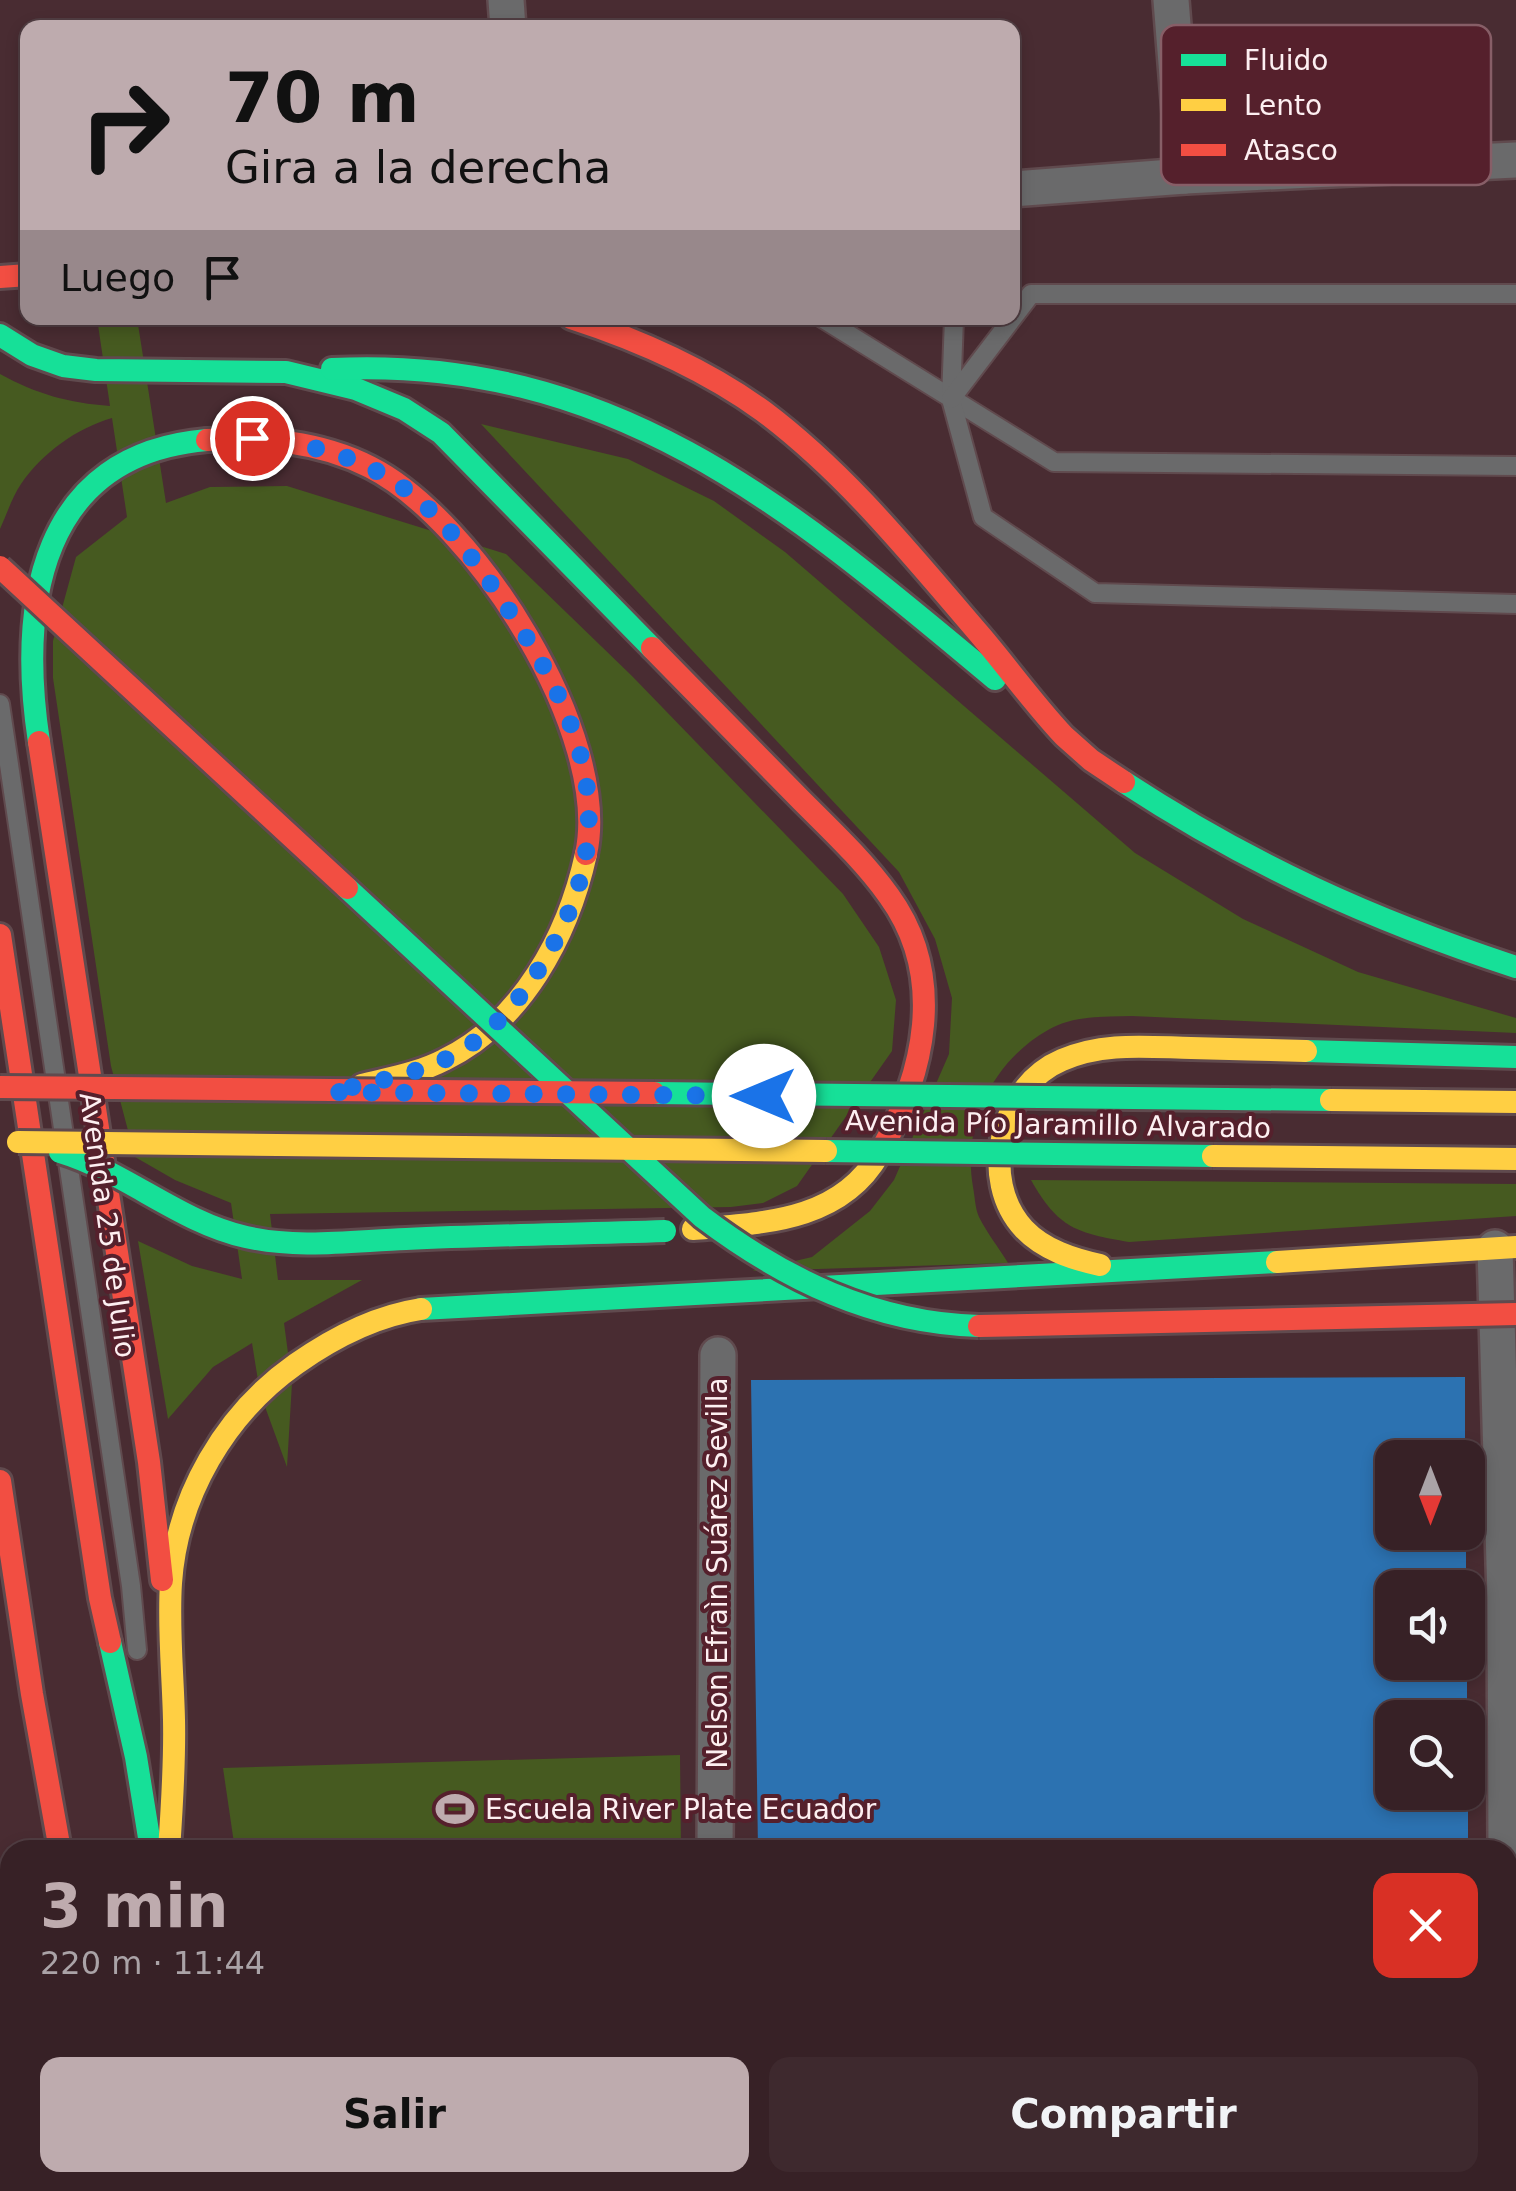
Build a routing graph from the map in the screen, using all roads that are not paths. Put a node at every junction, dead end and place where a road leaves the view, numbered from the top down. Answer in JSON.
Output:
{"nodes":[{"id":1,"x":1171,"y":0,"type":"edge"},
{"id":2,"x":1173,"y":25,"type":"edge"},
{"id":3,"x":1516,"y":160,"type":"edge"},
{"id":4,"x":1491,"y":161,"type":"edge"},
{"id":5,"x":1161,"y":178,"type":"edge"},
{"id":6,"x":1020,"y":188,"type":"edge"},
{"id":7,"x":1516,"y":294,"type":"edge"},
{"id":8,"x":1020,"y":308,"type":"edge"},
{"id":9,"x":589,"y":325,"type":"edge"},
{"id":10,"x":833,"y":325,"type":"edge"},
{"id":11,"x":954,"y":325,"type":"edge"},
{"id":12,"x":1007,"y":325,"type":"edge"},
{"id":13,"x":0,"y":335,"type":"edge"},
{"id":14,"x":286,"y":372,"type":"junction"},
{"id":15,"x":951,"y":399,"type":"junction"},
{"id":16,"x":1516,"y":466,"type":"edge"},
{"id":17,"x":0,"y":567,"type":"edge"},
{"id":18,"x":1516,"y":604,"type":"edge"},
{"id":19,"x":0,"y":704,"type":"edge"},
{"id":20,"x":1078,"y":749,"type":"junction"},
{"id":21,"x":0,"y":935,"type":"edge"},
{"id":22,"x":1516,"y":968,"type":"edge"},
{"id":23,"x":1516,"y":1057,"type":"edge"},
{"id":24,"x":0,"y":1087,"type":"edge"},
{"id":25,"x":330,"y":1092,"type":"junction"},
{"id":26,"x":1516,"y":1102,"type":"edge"},
{"id":27,"x":9,"y":1142,"type":"edge"},
{"id":28,"x":1516,"y":1159,"type":"edge"},
{"id":29,"x":1506,"y":1248,"type":"edge"},
{"id":30,"x":1133,"y":1271,"type":"junction"},
{"id":31,"x":1516,"y":1314,"type":"edge"},
{"id":32,"x":718,"y":1356,"type":"dead end"},
{"id":33,"x":0,"y":1481,"type":"edge"},
{"id":34,"x":1510,"y":1598,"type":"edge"},
{"id":35,"x":169,"y":1643,"type":"junction"},
{"id":36,"x":1511,"y":1694,"type":"edge"},
{"id":37,"x":136,"y":1756,"type":"junction"},
{"id":38,"x":1511,"y":1806,"type":"edge"},
{"id":39,"x":129,"y":1831,"type":"dead end"},
{"id":40,"x":58,"y":1840,"type":"edge"},
{"id":41,"x":149,"y":1840,"type":"edge"},
{"id":42,"x":170,"y":1840,"type":"edge"},
{"id":43,"x":715,"y":1840,"type":"edge"},
{"id":44,"x":1507,"y":1840,"type":"edge"}],
"edges":[{"from":1,"to":2,"type":"street"},
{"from":3,"to":4,"type":"street"},
{"from":5,"to":6,"type":"street"},
{"from":7,"to":8,"type":"lane"},
{"from":9,"to":20,"type":"main road"},
{"from":10,"to":15,"type":"lane"},
{"from":11,"to":15,"type":"lane"},
{"from":12,"to":15,"type":"lane"},
{"from":13,"to":14,"type":"main road"},
{"from":14,"to":20,"type":"main road"},
{"from":14,"to":27,"type":"main road","bridge":true},
{"from":15,"to":16,"type":"lane"},
{"from":15,"to":18,"type":"lane"},
{"from":17,"to":31,"type":"main road","bridge":true},
{"from":19,"to":37,"type":"lane","name":"Avenida 25 de Julio"},
{"from":20,"to":22,"type":"main road"},
{"from":21,"to":37,"type":"main road","name":"Avenida 25 de Julio"},
{"from":23,"to":30,"type":"main road"},
{"from":24,"to":25,"type":"main road","name":"Avenida Pío Jaramillo Alvarado","bridge":true},
{"from":25,"to":26,"type":"main road","name":"Avenida Pío Jaramillo Alvarado","bridge":true},
{"from":25,"to":35,"type":"main road","bridge":true},
{"from":27,"to":28,"type":"main road","name":"Avenida Pío Jaramillo Alvarado","bridge":true},
{"from":29,"to":30,"type":"main road"},
{"from":29,"to":34,"type":"street"},
{"from":30,"to":35,"type":"main road"},
{"from":32,"to":43,"type":"street","name":"Nelson Efraìn Suárez Sevilla"},
{"from":33,"to":40,"type":"main road"},
{"from":34,"to":36,"type":"street"},
{"from":35,"to":42,"type":"main road"},
{"from":36,"to":38,"type":"street"},
{"from":37,"to":39,"type":"lane","name":"Avenida 25 de Julio"},
{"from":37,"to":41,"type":"main road","name":"Avenida 25 de Julio"},
{"from":38,"to":44,"type":"street"}]}
